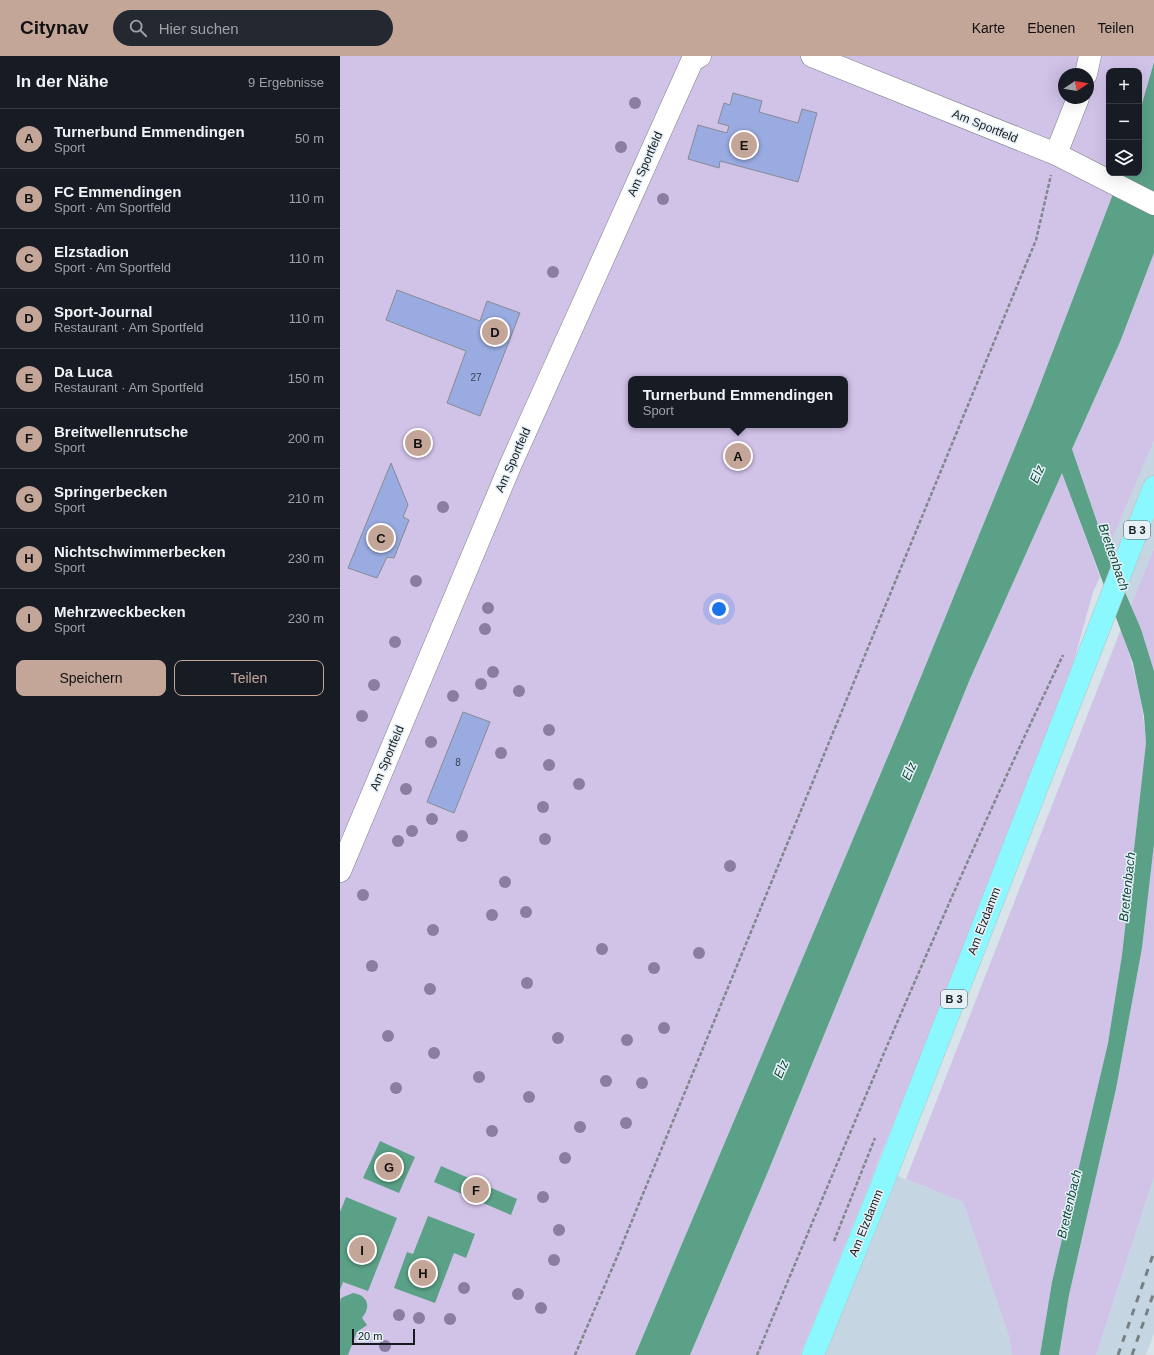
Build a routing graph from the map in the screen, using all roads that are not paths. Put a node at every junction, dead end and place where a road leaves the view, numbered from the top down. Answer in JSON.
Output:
{"nodes":[{"id":1,"x":700,"y":56,"type":"edge"},
{"id":2,"x":812,"y":56,"type":"edge"},
{"id":3,"x":1090,"y":56,"type":"edge"},
{"id":4,"x":1087,"y":68,"type":"edge"},
{"id":5,"x":1076,"y":104,"type":"edge"},
{"id":6,"x":1060,"y":156,"type":"junction"},
{"id":7,"x":1154,"y":204,"type":"edge"},
{"id":8,"x":1154,"y":486,"type":"edge"},
{"id":9,"x":340,"y":871,"type":"edge"},
{"id":10,"x":813,"y":1355,"type":"edge"}],
"edges":[{"from":1,"to":9,"type":"street","name":"Am Sportfeld"},
{"from":2,"to":6,"type":"street","name":"Am Sportfeld"},
{"from":3,"to":4,"type":"street"},
{"from":5,"to":6,"type":"street"},
{"from":6,"to":7,"type":"street","name":"Am Sportfeld"},
{"from":8,"to":10,"type":"main road","name":"Am Elzdamm","number":"B 3"}]}
